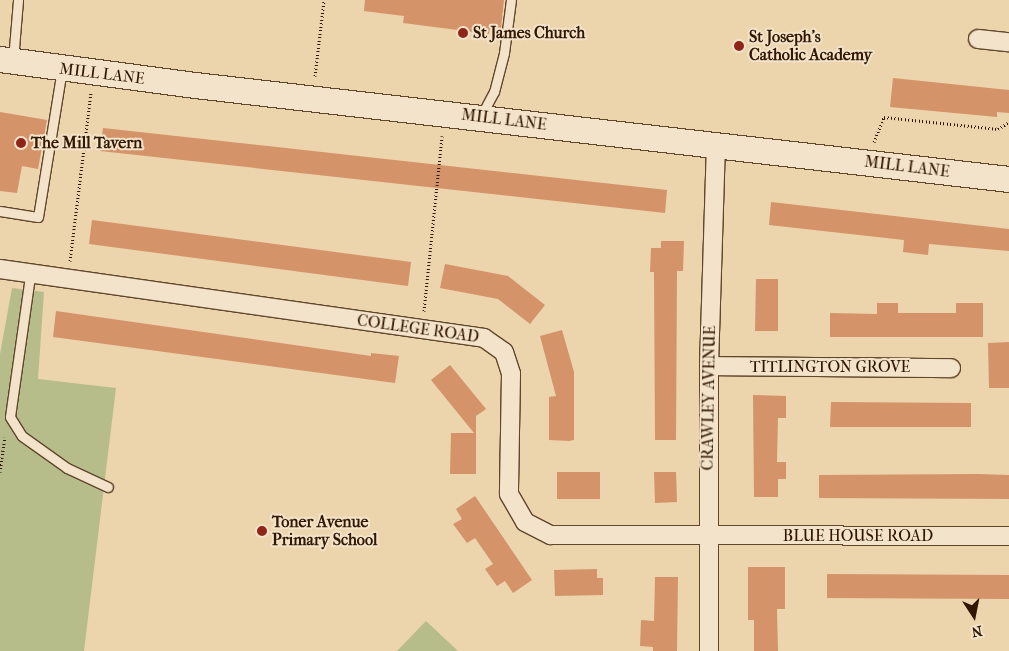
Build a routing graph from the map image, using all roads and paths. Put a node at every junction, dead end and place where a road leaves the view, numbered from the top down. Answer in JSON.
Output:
{"nodes":[{"id":1,"x":18,"y":0,"type":"edge"},
{"id":2,"x":324,"y":0,"type":"edge"},
{"id":3,"x":511,"y":0,"type":"edge"},
{"id":4,"x":978,"y":39,"type":"dead end"},
{"id":5,"x":1009,"y":42,"type":"edge"},
{"id":6,"x":6,"y":60,"type":"edge"},
{"id":7,"x":62,"y":69,"type":"junction"},
{"id":8,"x":94,"y":73,"type":"junction"},
{"id":9,"x":314,"y":97,"type":"junction"},
{"id":10,"x":445,"y":112,"type":"junction"},
{"id":11,"x":481,"y":117,"type":"junction"},
{"id":12,"x":1009,"y":122,"type":"edge"},
{"id":13,"x":716,"y":144,"type":"junction"},
{"id":14,"x":866,"y":162,"type":"junction"},
{"id":15,"x":1009,"y":179,"type":"edge"},
{"id":16,"x":0,"y":211,"type":"edge"},
{"id":17,"x":0,"y":269,"type":"edge"},
{"id":18,"x":30,"y":276,"type":"junction"},
{"id":19,"x":67,"y":281,"type":"junction"},
{"id":20,"x":422,"y":329,"type":"junction"},
{"id":21,"x":709,"y":366,"type":"junction"},
{"id":22,"x":951,"y":368,"type":"dead end"},
{"id":23,"x":10,"y":417,"type":"junction"},
{"id":24,"x":0,"y":472,"type":"edge"},
{"id":25,"x":108,"y":487,"type":"dead end"},
{"id":26,"x":708,"y":535,"type":"junction"},
{"id":27,"x":1009,"y":536,"type":"edge"},
{"id":28,"x":709,"y":651,"type":"edge"}],
"edges":[{"from":1,"to":6,"type":"lane"},
{"from":2,"to":9,"type":"path"},
{"from":3,"to":11,"type":"lane"},
{"from":4,"to":5,"type":"street"},
{"from":6,"to":7,"type":"main road","name":"MILL LANE"},
{"from":7,"to":8,"type":"main road","name":"MILL LANE"},
{"from":7,"to":16,"type":"lane"},
{"from":8,"to":9,"type":"main road","name":"MILL LANE"},
{"from":8,"to":19,"type":"path"},
{"from":9,"to":10,"type":"main road","name":"MILL LANE"},
{"from":10,"to":11,"type":"main road","name":"MILL LANE"},
{"from":10,"to":20,"type":"path"},
{"from":11,"to":13,"type":"main road","name":"MILL LANE"},
{"from":12,"to":14,"type":"path"},
{"from":13,"to":14,"type":"main road","name":"MILL LANE"},
{"from":13,"to":21,"type":"street","name":"CRAWLEY AVENUE"},
{"from":14,"to":15,"type":"main road","name":"MILL LANE"},
{"from":17,"to":18,"type":"street","name":"COLLEGE ROAD"},
{"from":18,"to":19,"type":"street","name":"COLLEGE ROAD"},
{"from":18,"to":23,"type":"lane"},
{"from":19,"to":20,"type":"street","name":"COLLEGE ROAD"},
{"from":20,"to":26,"type":"street","name":"COLLEGE ROAD"},
{"from":21,"to":22,"type":"street","name":"TITLINGTON GROVE"},
{"from":21,"to":26,"type":"street","name":"CRAWLEY AVENUE"},
{"from":23,"to":24,"type":"path"},
{"from":23,"to":25,"type":"lane"},
{"from":26,"to":27,"type":"street","name":"BLUE HOUSE ROAD"},
{"from":26,"to":28,"type":"street","name":"CRAWLEY AVENUE"}]}
